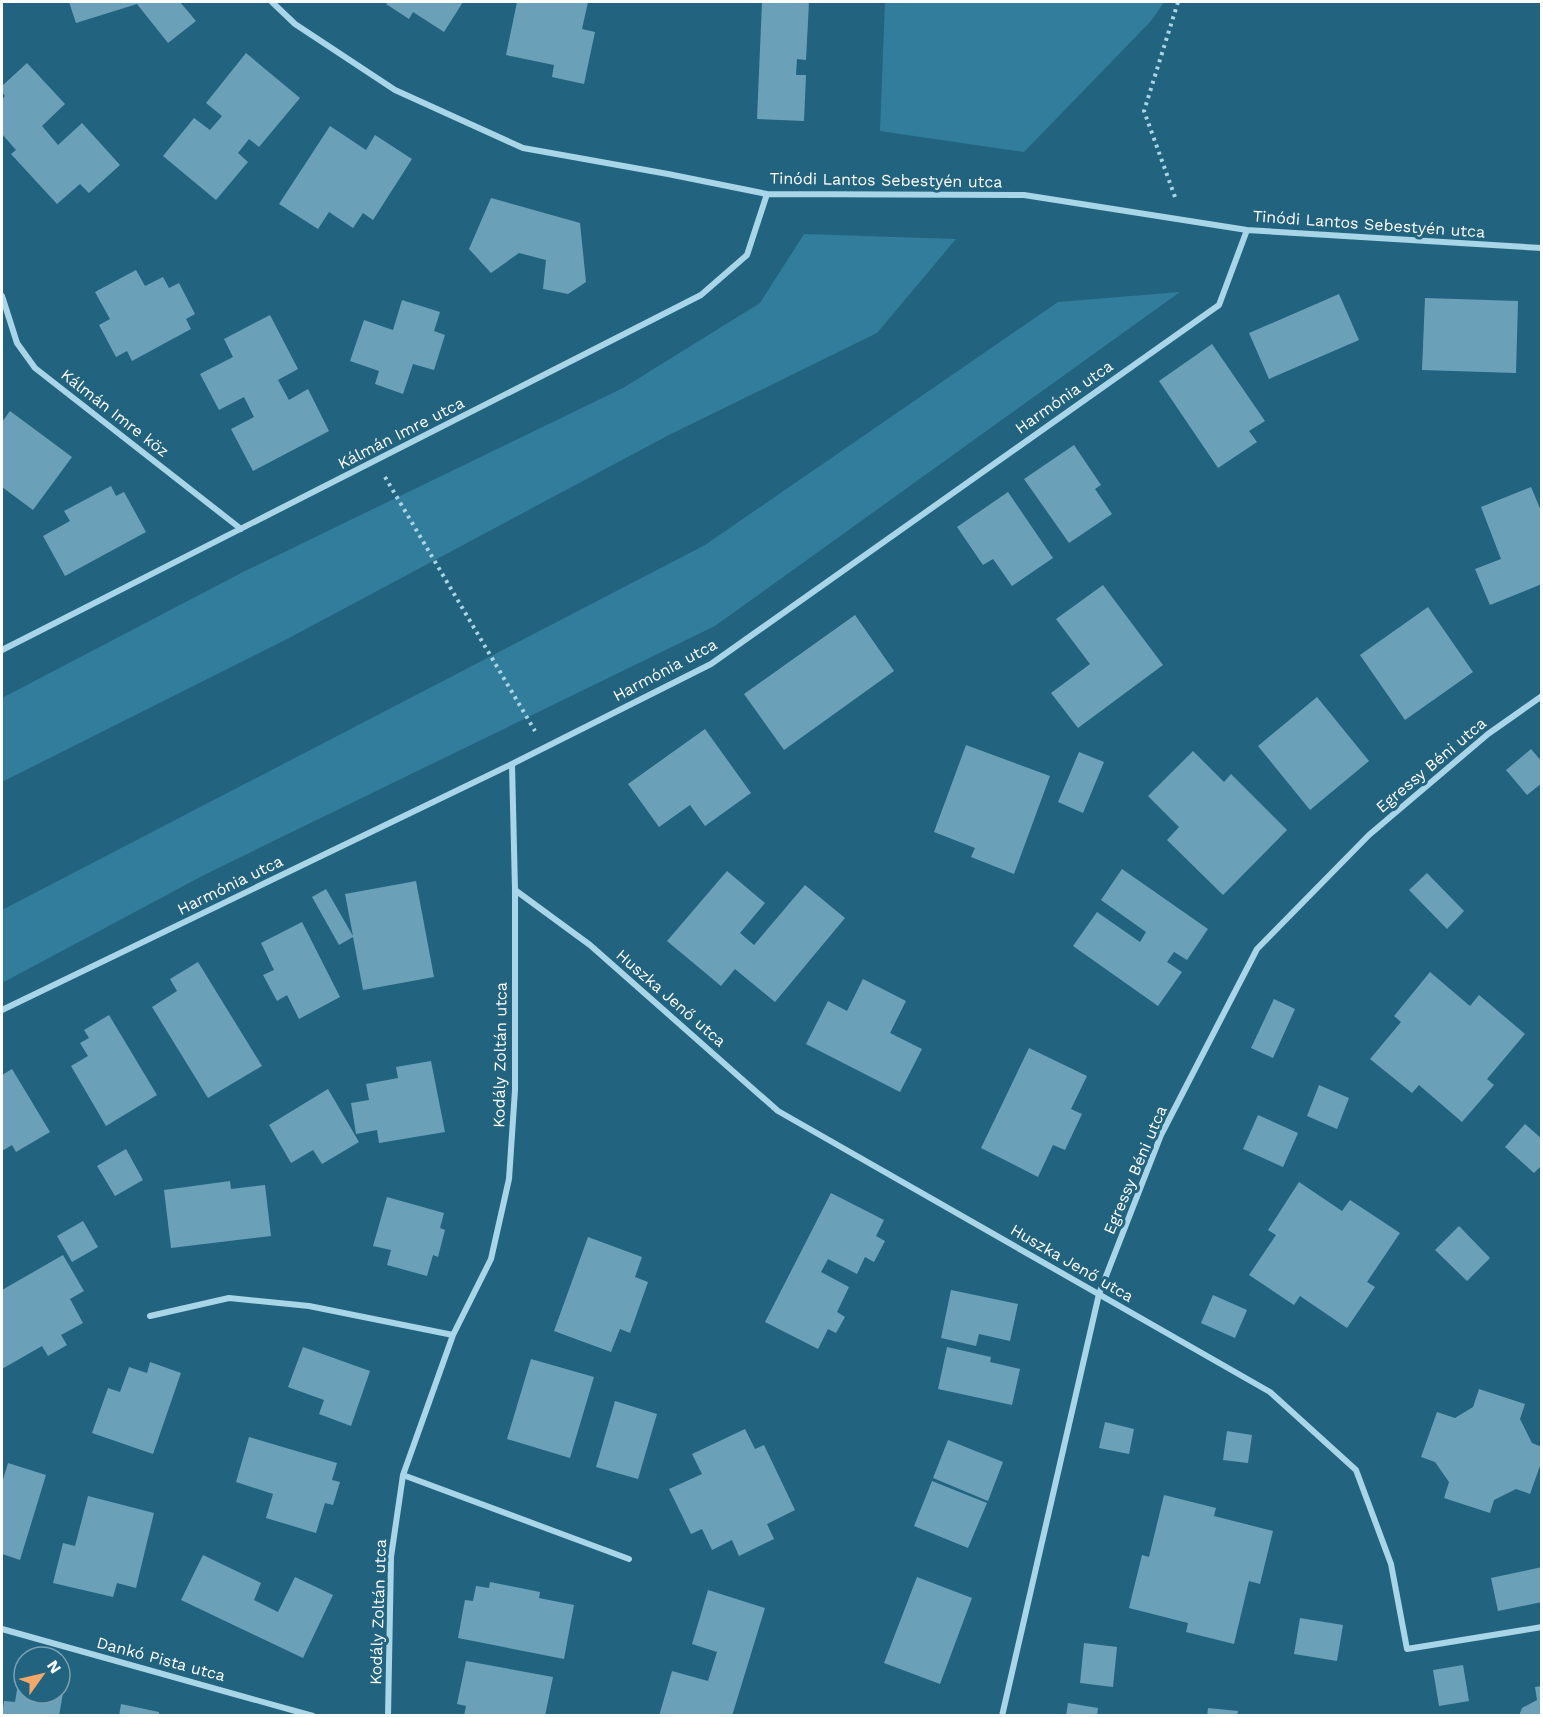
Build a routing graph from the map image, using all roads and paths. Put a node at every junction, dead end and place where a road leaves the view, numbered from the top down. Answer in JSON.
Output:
{"nodes":[{"id":1,"x":272,"y":2,"type":"edge"},
{"id":2,"x":1178,"y":2,"type":"edge"},
{"id":3,"x":767,"y":194,"type":"junction"},
{"id":4,"x":1184,"y":220,"type":"junction"},
{"id":5,"x":1247,"y":230,"type":"junction"},
{"id":6,"x":1542,"y":248,"type":"edge"},
{"id":7,"x":2,"y":296,"type":"edge"},
{"id":8,"x":376,"y":461,"type":"junction"},
{"id":9,"x":241,"y":529,"type":"junction"},
{"id":10,"x":2,"y":650,"type":"edge"},
{"id":11,"x":1542,"y":696,"type":"edge"},
{"id":12,"x":545,"y":747,"type":"junction"},
{"id":13,"x":512,"y":764,"type":"junction"},
{"id":14,"x":515,"y":890,"type":"junction"},
{"id":15,"x":2,"y":1010,"type":"edge"},
{"id":16,"x":1099,"y":1294,"type":"junction"},
{"id":17,"x":150,"y":1316,"type":"dead end"},
{"id":18,"x":453,"y":1335,"type":"junction"},
{"id":19,"x":403,"y":1474,"type":"junction"},
{"id":20,"x":629,"y":1559,"type":"dead end"},
{"id":21,"x":1542,"y":1627,"type":"edge"},
{"id":22,"x":2,"y":1629,"type":"edge"},
{"id":23,"x":313,"y":1716,"type":"edge"},
{"id":24,"x":388,"y":1716,"type":"edge"},
{"id":25,"x":1002,"y":1716,"type":"edge"}],
"edges":[{"from":1,"to":3,"type":"street","name":"Tinódi Lantos Sebestyén utca"},
{"from":2,"to":4,"type":"path"},
{"from":3,"to":4,"type":"street","name":"Tinódi Lantos Sebestyén utca"},
{"from":3,"to":8,"type":"street","name":"Kálmán Imre utca"},
{"from":4,"to":5,"type":"street","name":"Tinódi Lantos Sebestyén utca"},
{"from":5,"to":6,"type":"street","name":"Tinódi Lantos Sebestyén utca"},
{"from":5,"to":12,"type":"street","name":"Harmónia utca"},
{"from":7,"to":9,"type":"street","name":"Kálmán Imre köz"},
{"from":8,"to":9,"type":"street","name":"Kálmán Imre utca"},
{"from":8,"to":12,"type":"path"},
{"from":9,"to":10,"type":"street","name":"Kálmán Imre utca"},
{"from":11,"to":16,"type":"street","name":"Egressy Béni utca"},
{"from":12,"to":13,"type":"street","name":"Harmónia utca"},
{"from":13,"to":14,"type":"street","name":"Kodály Zoltán utca"},
{"from":13,"to":15,"type":"street","name":"Harmónia utca"},
{"from":14,"to":16,"type":"street","name":"Huszka Jenő utca"},
{"from":14,"to":18,"type":"street","name":"Kodály Zoltán utca"},
{"from":16,"to":21,"type":"street","name":"Huszka Jenő utca"},
{"from":16,"to":25,"type":"street","name":"Egressy Béni utca"},
{"from":17,"to":18,"type":"street"},
{"from":18,"to":19,"type":"street","name":"Kodály Zoltán utca"},
{"from":19,"to":20,"type":"street"},
{"from":19,"to":24,"type":"street","name":"Kodály Zoltán utca"},
{"from":22,"to":23,"type":"street","name":"Dankó Pista utca"}]}
